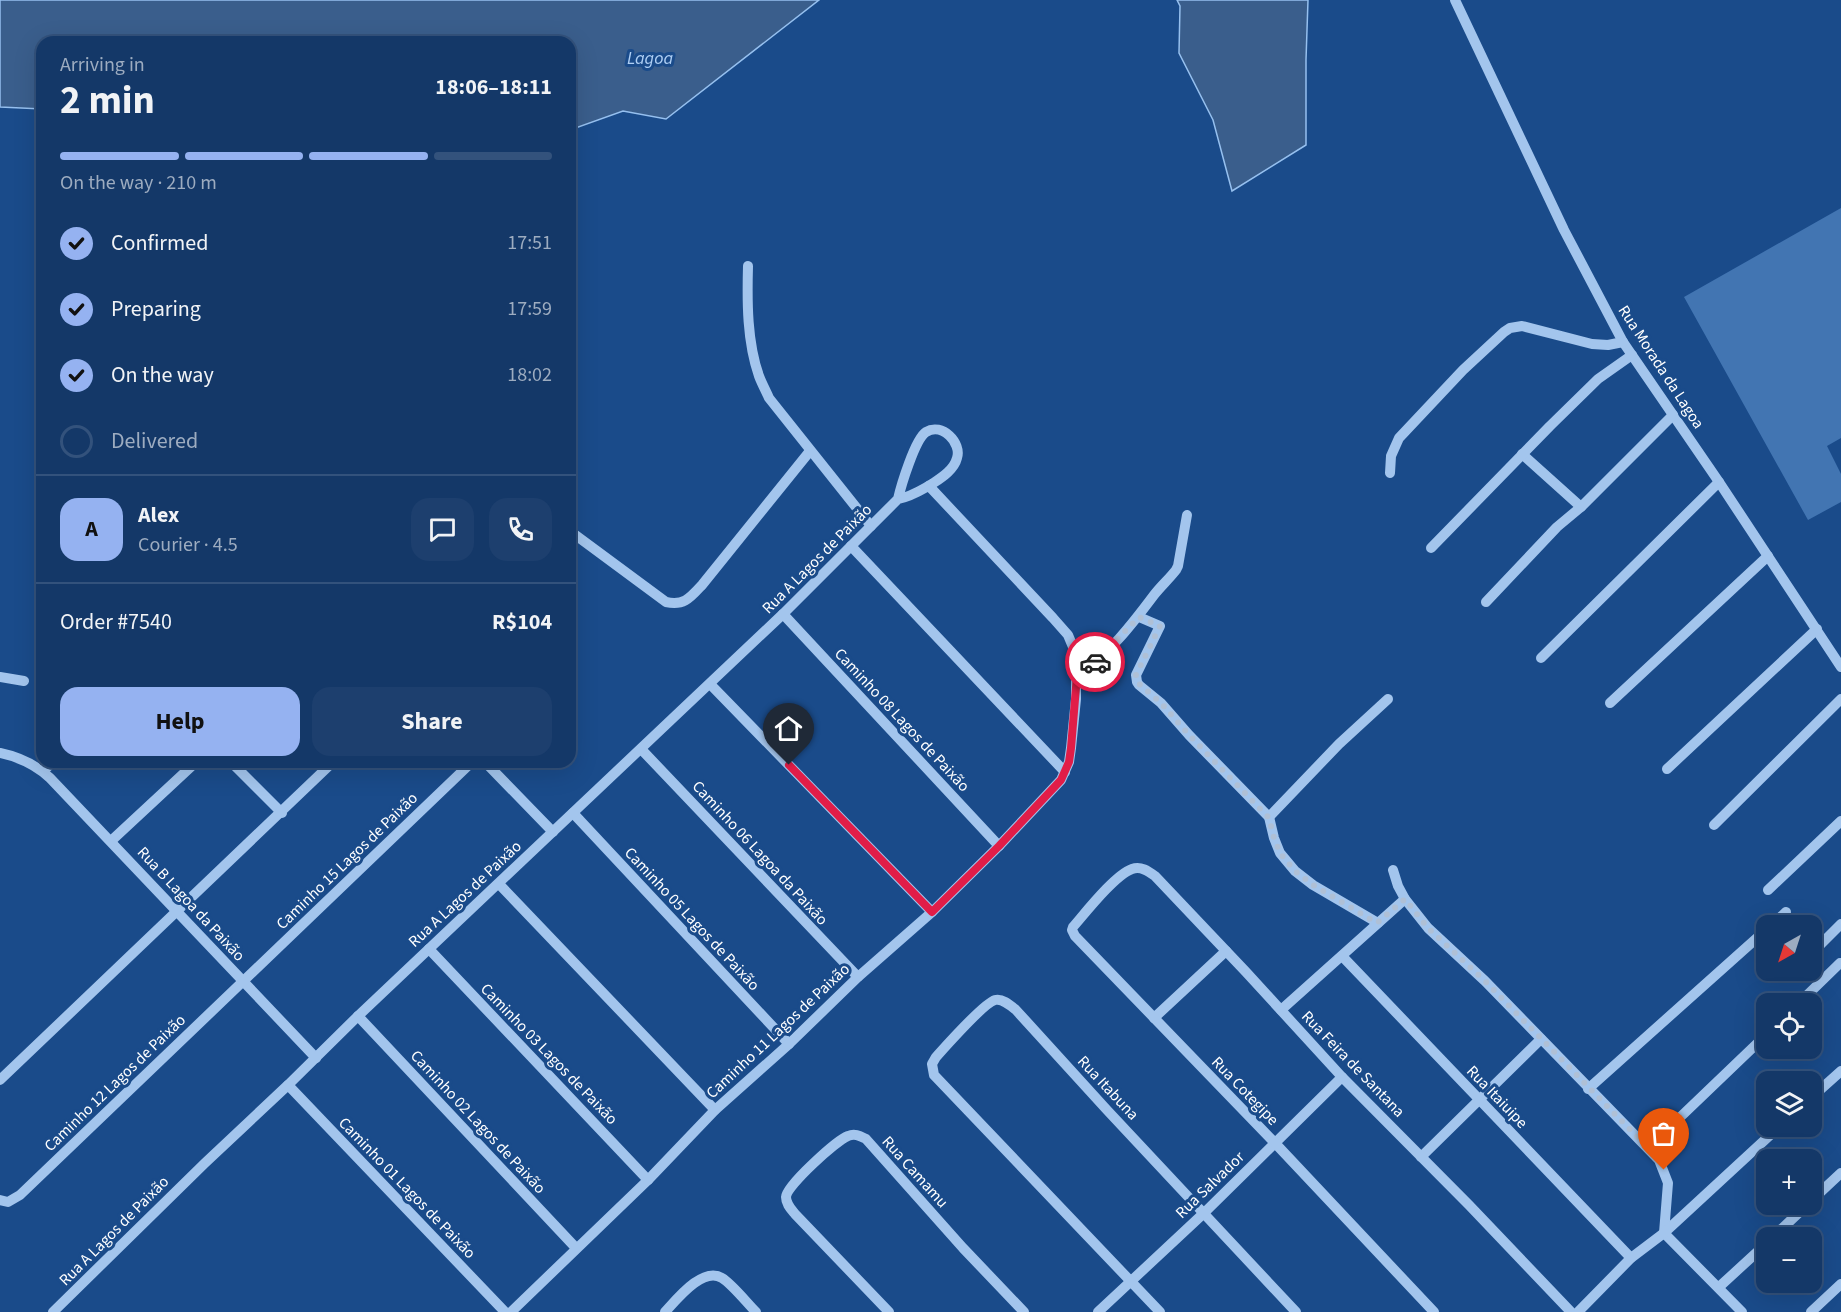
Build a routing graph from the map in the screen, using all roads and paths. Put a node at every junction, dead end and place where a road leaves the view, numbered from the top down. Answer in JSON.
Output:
{"nodes":[{"id":1,"x":1455,"y":0,"type":"edge"},
{"id":2,"x":748,"y":266,"type":"dead end"},
{"id":3,"x":1623,"y":342,"type":"junction"},
{"id":4,"x":1632,"y":356,"type":"junction"},
{"id":5,"x":1673,"y":415,"type":"junction"},
{"id":6,"x":810,"y":451,"type":"junction"},
{"id":7,"x":1522,"y":454,"type":"junction"},
{"id":8,"x":1390,"y":473,"type":"dead end"},
{"id":9,"x":1719,"y":482,"type":"junction"},
{"id":10,"x":929,"y":486,"type":"junction"},
{"id":11,"x":898,"y":499,"type":"junction"},
{"id":12,"x":1581,"y":507,"type":"junction"},
{"id":13,"x":1187,"y":515,"type":"dead end"},
{"id":14,"x":872,"y":526,"type":"junction"},
{"id":15,"x":576,"y":535,"type":"edge"},
{"id":16,"x":851,"y":546,"type":"junction"},
{"id":17,"x":1431,"y":548,"type":"dead end"},
{"id":18,"x":1768,"y":556,"type":"junction"},
{"id":19,"x":1486,"y":602,"type":"dead end"},
{"id":20,"x":783,"y":614,"type":"junction"},
{"id":21,"x":1139,"y":617,"type":"junction"},
{"id":22,"x":1817,"y":629,"type":"junction"},
{"id":23,"x":1541,"y":658,"type":"dead end"},
{"id":24,"x":1841,"y":667,"type":"edge"},
{"id":25,"x":1077,"y":675,"type":"junction"},
{"id":26,"x":0,"y":677,"type":"edge"},
{"id":27,"x":24,"y":681,"type":"dead end"},
{"id":28,"x":710,"y":684,"type":"junction"},
{"id":29,"x":1388,"y":699,"type":"dead end"},
{"id":30,"x":1841,"y":699,"type":"edge"},
{"id":31,"x":1610,"y":703,"type":"dead end"},
{"id":32,"x":641,"y":749,"type":"junction"},
{"id":33,"x":0,"y":753,"type":"edge"},
{"id":34,"x":36,"y":767,"type":"edge"},
{"id":35,"x":37,"y":768,"type":"edge"},
{"id":36,"x":46,"y":768,"type":"edge"},
{"id":37,"x":190,"y":768,"type":"edge"},
{"id":38,"x":237,"y":768,"type":"edge"},
{"id":39,"x":327,"y":768,"type":"edge"},
{"id":40,"x":466,"y":768,"type":"edge"},
{"id":41,"x":491,"y":768,"type":"edge"},
{"id":42,"x":1667,"y":769,"type":"dead end"},
{"id":43,"x":43,"y":771,"type":"junction"},
{"id":44,"x":1065,"y":772,"type":"junction"},
{"id":45,"x":282,"y":813,"type":"junction"},
{"id":46,"x":573,"y":813,"type":"junction"},
{"id":47,"x":1269,"y":818,"type":"junction"},
{"id":48,"x":1841,"y":821,"type":"edge"},
{"id":49,"x":1714,"y":825,"type":"dead end"},
{"id":50,"x":553,"y":832,"type":"junction"},
{"id":51,"x":111,"y":841,"type":"junction"},
{"id":52,"x":999,"y":846,"type":"junction"},
{"id":53,"x":1393,"y":870,"type":"dead end"},
{"id":54,"x":500,"y":884,"type":"junction"},
{"id":55,"x":1108,"y":889,"type":"joint"},
{"id":56,"x":1768,"y":890,"type":"dead end"},
{"id":57,"x":1405,"y":899,"type":"junction"},
{"id":58,"x":178,"y":912,"type":"junction"},
{"id":59,"x":932,"y":912,"type":"junction"},
{"id":60,"x":1786,"y":912,"type":"dead end"},
{"id":61,"x":1783,"y":915,"type":"edge"},
{"id":62,"x":1377,"y":923,"type":"junction"},
{"id":63,"x":1841,"y":924,"type":"edge"},
{"id":64,"x":1756,"y":939,"type":"edge"},
{"id":65,"x":1822,"y":943,"type":"edge"},
{"id":66,"x":429,"y":950,"type":"junction"},
{"id":67,"x":1226,"y":951,"type":"junction"},
{"id":68,"x":1342,"y":956,"type":"junction"},
{"id":69,"x":1840,"y":963,"type":"edge"},
{"id":70,"x":858,"y":978,"type":"junction"},
{"id":71,"x":243,"y":982,"type":"junction"},
{"id":72,"x":1809,"y":993,"type":"edge"},
{"id":73,"x":1281,"y":1011,"type":"junction"},
{"id":74,"x":358,"y":1016,"type":"junction"},
{"id":75,"x":1154,"y":1018,"type":"junction"},
{"id":76,"x":1541,"y":1039,"type":"junction"},
{"id":77,"x":789,"y":1044,"type":"junction"},
{"id":78,"x":1756,"y":1045,"type":"edge"},
{"id":79,"x":316,"y":1058,"type":"junction"},
{"id":80,"x":1841,"y":1071,"type":"edge"},
{"id":81,"x":1342,"y":1077,"type":"junction"},
{"id":82,"x":0,"y":1080,"type":"edge"},
{"id":83,"x":288,"y":1085,"type":"junction"},
{"id":84,"x":1822,"y":1088,"type":"edge"},
{"id":85,"x":1588,"y":1089,"type":"junction"},
{"id":86,"x":1479,"y":1100,"type":"junction"},
{"id":87,"x":715,"y":1110,"type":"junction"},
{"id":88,"x":1768,"y":1137,"type":"edge"},
{"id":89,"x":1274,"y":1142,"type":"junction"},
{"id":90,"x":1648,"y":1148,"type":"junction"},
{"id":91,"x":1421,"y":1157,"type":"junction"},
{"id":92,"x":1841,"y":1173,"type":"edge"},
{"id":93,"x":648,"y":1180,"type":"junction"},
{"id":94,"x":1822,"y":1191,"type":"edge"},
{"id":95,"x":3,"y":1201,"type":"edge"},
{"id":96,"x":1204,"y":1213,"type":"junction"},
{"id":97,"x":1796,"y":1215,"type":"edge"},
{"id":98,"x":1784,"y":1227,"type":"edge"},
{"id":99,"x":1664,"y":1233,"type":"junction"},
{"id":100,"x":576,"y":1248,"type":"junction"},
{"id":101,"x":1756,"y":1253,"type":"edge"},
{"id":102,"x":1631,"y":1258,"type":"junction"},
{"id":103,"x":1130,"y":1281,"type":"junction"},
{"id":104,"x":1841,"y":1284,"type":"edge"},
{"id":105,"x":1719,"y":1287,"type":"junction"},
{"id":106,"x":53,"y":1312,"type":"edge"},
{"id":107,"x":505,"y":1312,"type":"edge"},
{"id":108,"x":511,"y":1312,"type":"edge"},
{"id":109,"x":665,"y":1312,"type":"edge"},
{"id":110,"x":756,"y":1312,"type":"edge"},
{"id":111,"x":889,"y":1312,"type":"edge"},
{"id":112,"x":1024,"y":1312,"type":"edge"},
{"id":113,"x":1098,"y":1312,"type":"edge"},
{"id":114,"x":1160,"y":1312,"type":"edge"},
{"id":115,"x":1296,"y":1312,"type":"edge"},
{"id":116,"x":1434,"y":1312,"type":"edge"},
{"id":117,"x":1570,"y":1312,"type":"edge"},
{"id":118,"x":1578,"y":1312,"type":"edge"},
{"id":119,"x":1742,"y":1312,"type":"edge"},
{"id":120,"x":1811,"y":1312,"type":"edge"}],
"edges":[{"from":1,"to":3,"type":"street","name":"Rua Morada da Lagoa"},
{"from":2,"to":6,"type":"street"},
{"from":3,"to":4,"type":"street","name":"Rua Morada da Lagoa"},
{"from":3,"to":8,"type":"street"},
{"from":4,"to":5,"type":"street","name":"Rua Morada da Lagoa"},
{"from":4,"to":7,"type":"street"},
{"from":5,"to":9,"type":"street","name":"Rua Morada da Lagoa"},
{"from":5,"to":12,"type":"street"},
{"from":6,"to":14,"type":"street"},
{"from":6,"to":15,"type":"street"},
{"from":7,"to":12,"type":"street"},
{"from":7,"to":17,"type":"street"},
{"from":9,"to":18,"type":"street","name":"Rua Morada da Lagoa"},
{"from":9,"to":23,"type":"street"},
{"from":10,"to":11,"type":"street","name":"Rua A Lagos de Paixão"},
{"from":10,"to":11,"type":"street","name":"Rua A Lagos de Paixão"},
{"from":10,"to":25,"type":"street"},
{"from":11,"to":14,"type":"street","name":"Rua A Lagos de Paixão"},
{"from":12,"to":19,"type":"street"},
{"from":13,"to":21,"type":"street"},
{"from":14,"to":16,"type":"street","name":"Rua A Lagos de Paixão"},
{"from":16,"to":20,"type":"street","name":"Rua A Lagos de Paixão"},
{"from":16,"to":44,"type":"street"},
{"from":18,"to":22,"type":"street","name":"Rua Morada da Lagoa"},
{"from":18,"to":31,"type":"street"},
{"from":20,"to":28,"type":"street","name":"Rua A Lagos de Paixão"},
{"from":20,"to":52,"type":"street","name":"Caminho 08 Lagos de Paixão"},
{"from":21,"to":25,"type":"street"},
{"from":21,"to":47,"type":"street"},
{"from":22,"to":24,"type":"street","name":"Rua Morada da Lagoa"},
{"from":22,"to":42,"type":"street"},
{"from":25,"to":44,"type":"street"},
{"from":26,"to":27,"type":"street"},
{"from":28,"to":32,"type":"street","name":"Rua A Lagos de Paixão"},
{"from":28,"to":59,"type":"street"},
{"from":29,"to":47,"type":"street"},
{"from":30,"to":49,"type":"street"},
{"from":32,"to":46,"type":"street","name":"Rua A Lagos de Paixão"},
{"from":32,"to":70,"type":"street","name":"Caminho 06 Lagoa da Paixão"},
{"from":33,"to":34,"type":"street","name":"Rua B Lagoa da Paixão"},
{"from":35,"to":43,"type":"street","name":"Rua B Lagoa da Paixão"},
{"from":36,"to":43,"type":"street"},
{"from":37,"to":51,"type":"street"},
{"from":38,"to":45,"type":"street"},
{"from":39,"to":45,"type":"street"},
{"from":40,"to":71,"type":"street","name":"Caminho 15 Lagos de Paixão"},
{"from":41,"to":50,"type":"street"},
{"from":43,"to":51,"type":"street","name":"Rua B Lagoa da Paixão"},
{"from":44,"to":52,"type":"street","name":"Caminho 11 Lagos de Paixão"},
{"from":45,"to":58,"type":"street"},
{"from":46,"to":50,"type":"street","name":"Rua A Lagos de Paixão"},
{"from":46,"to":77,"type":"street","name":"Caminho 05 Lagos de Paixão"},
{"from":47,"to":62,"type":"street"},
{"from":48,"to":56,"type":"street"},
{"from":50,"to":54,"type":"street","name":"Rua A Lagos de Paixão"},
{"from":51,"to":58,"type":"street","name":"Rua B Lagoa da Paixão"},
{"from":52,"to":59,"type":"street","name":"Caminho 11 Lagos de Paixão"},
{"from":53,"to":57,"type":"street"},
{"from":54,"to":66,"type":"street","name":"Rua A Lagos de Paixão"},
{"from":54,"to":87,"type":"street"},
{"from":55,"to":67,"type":"street","name":"Rua Feira de Santana"},
{"from":55,"to":75,"type":"street","name":"Rua Cotegipe"},
{"from":57,"to":62,"type":"street"},
{"from":57,"to":76,"type":"street"},
{"from":58,"to":71,"type":"street","name":"Rua B Lagoa da Paixão"},
{"from":58,"to":82,"type":"street"},
{"from":59,"to":70,"type":"street","name":"Caminho 11 Lagos de Paixão"},
{"from":60,"to":61,"type":"street"},
{"from":62,"to":68,"type":"street"},
{"from":63,"to":65,"type":"street"},
{"from":64,"to":85,"type":"street"},
{"from":66,"to":74,"type":"street","name":"Rua A Lagos de Paixão"},
{"from":66,"to":93,"type":"street","name":"Caminho 03 Lagos de Paixão"},
{"from":67,"to":73,"type":"street","name":"Rua Feira de Santana"},
{"from":67,"to":75,"type":"street"},
{"from":68,"to":73,"type":"street"},
{"from":68,"to":86,"type":"street","name":"Rua Itaiuipe"},
{"from":69,"to":72,"type":"street"},
{"from":70,"to":77,"type":"street","name":"Caminho 11 Lagos de Paixão"},
{"from":71,"to":79,"type":"street","name":"Rua B Lagoa da Paixão"},
{"from":71,"to":95,"type":"street","name":"Caminho 12 Lagos de Paixão"},
{"from":73,"to":81,"type":"street","name":"Rua Feira de Santana"},
{"from":74,"to":79,"type":"street","name":"Rua A Lagos de Paixão"},
{"from":74,"to":100,"type":"street","name":"Caminho 02 Lagos de Paixão"},
{"from":75,"to":89,"type":"street","name":"Rua Cotegipe"},
{"from":76,"to":85,"type":"street"},
{"from":76,"to":86,"type":"street"},
{"from":77,"to":87,"type":"street","name":"Caminho 11 Lagos de Paixão"},
{"from":78,"to":90,"type":"street"},
{"from":79,"to":83,"type":"street","name":"Rua A Lagos de Paixão"},
{"from":80,"to":84,"type":"street"},
{"from":81,"to":89,"type":"street","name":"Rua Salvador"},
{"from":81,"to":91,"type":"street","name":"Rua Feira de Santana"},
{"from":83,"to":106,"type":"street","name":"Rua A Lagos de Paixão"},
{"from":83,"to":107,"type":"street","name":"Caminho 01 Lagos de Paixão"},
{"from":85,"to":90,"type":"street"},
{"from":86,"to":91,"type":"street"},
{"from":86,"to":102,"type":"street","name":"Rua Itaiuipe"},
{"from":87,"to":93,"type":"street","name":"Caminho 11 Lagos de Paixão"},
{"from":88,"to":99,"type":"street"},
{"from":89,"to":96,"type":"street","name":"Rua Salvador"},
{"from":89,"to":116,"type":"street","name":"Rua Cotegipe"},
{"from":90,"to":99,"type":"street"},
{"from":91,"to":117,"type":"street","name":"Rua Feira de Santana"},
{"from":92,"to":94,"type":"street"},
{"from":93,"to":100,"type":"street","name":"Caminho 11 Lagos de Paixão"},
{"from":96,"to":103,"type":"street","name":"Rua Salvador"},
{"from":96,"to":103,"type":"street","name":"Rua Itabuna"},
{"from":96,"to":115,"type":"street"},
{"from":97,"to":98,"type":"street"},
{"from":99,"to":102,"type":"street"},
{"from":99,"to":105,"type":"street"},
{"from":100,"to":108,"type":"street","name":"Caminho 11 Lagos de Paixão"},
{"from":101,"to":105,"type":"street"},
{"from":102,"to":118,"type":"street"},
{"from":103,"to":113,"type":"street","name":"Rua Salvador"},
{"from":103,"to":114,"type":"street"},
{"from":104,"to":120,"type":"street"},
{"from":105,"to":119,"type":"street"},
{"from":109,"to":110,"type":"street"},
{"from":111,"to":112,"type":"street","name":"Rua Camamu"}]}
